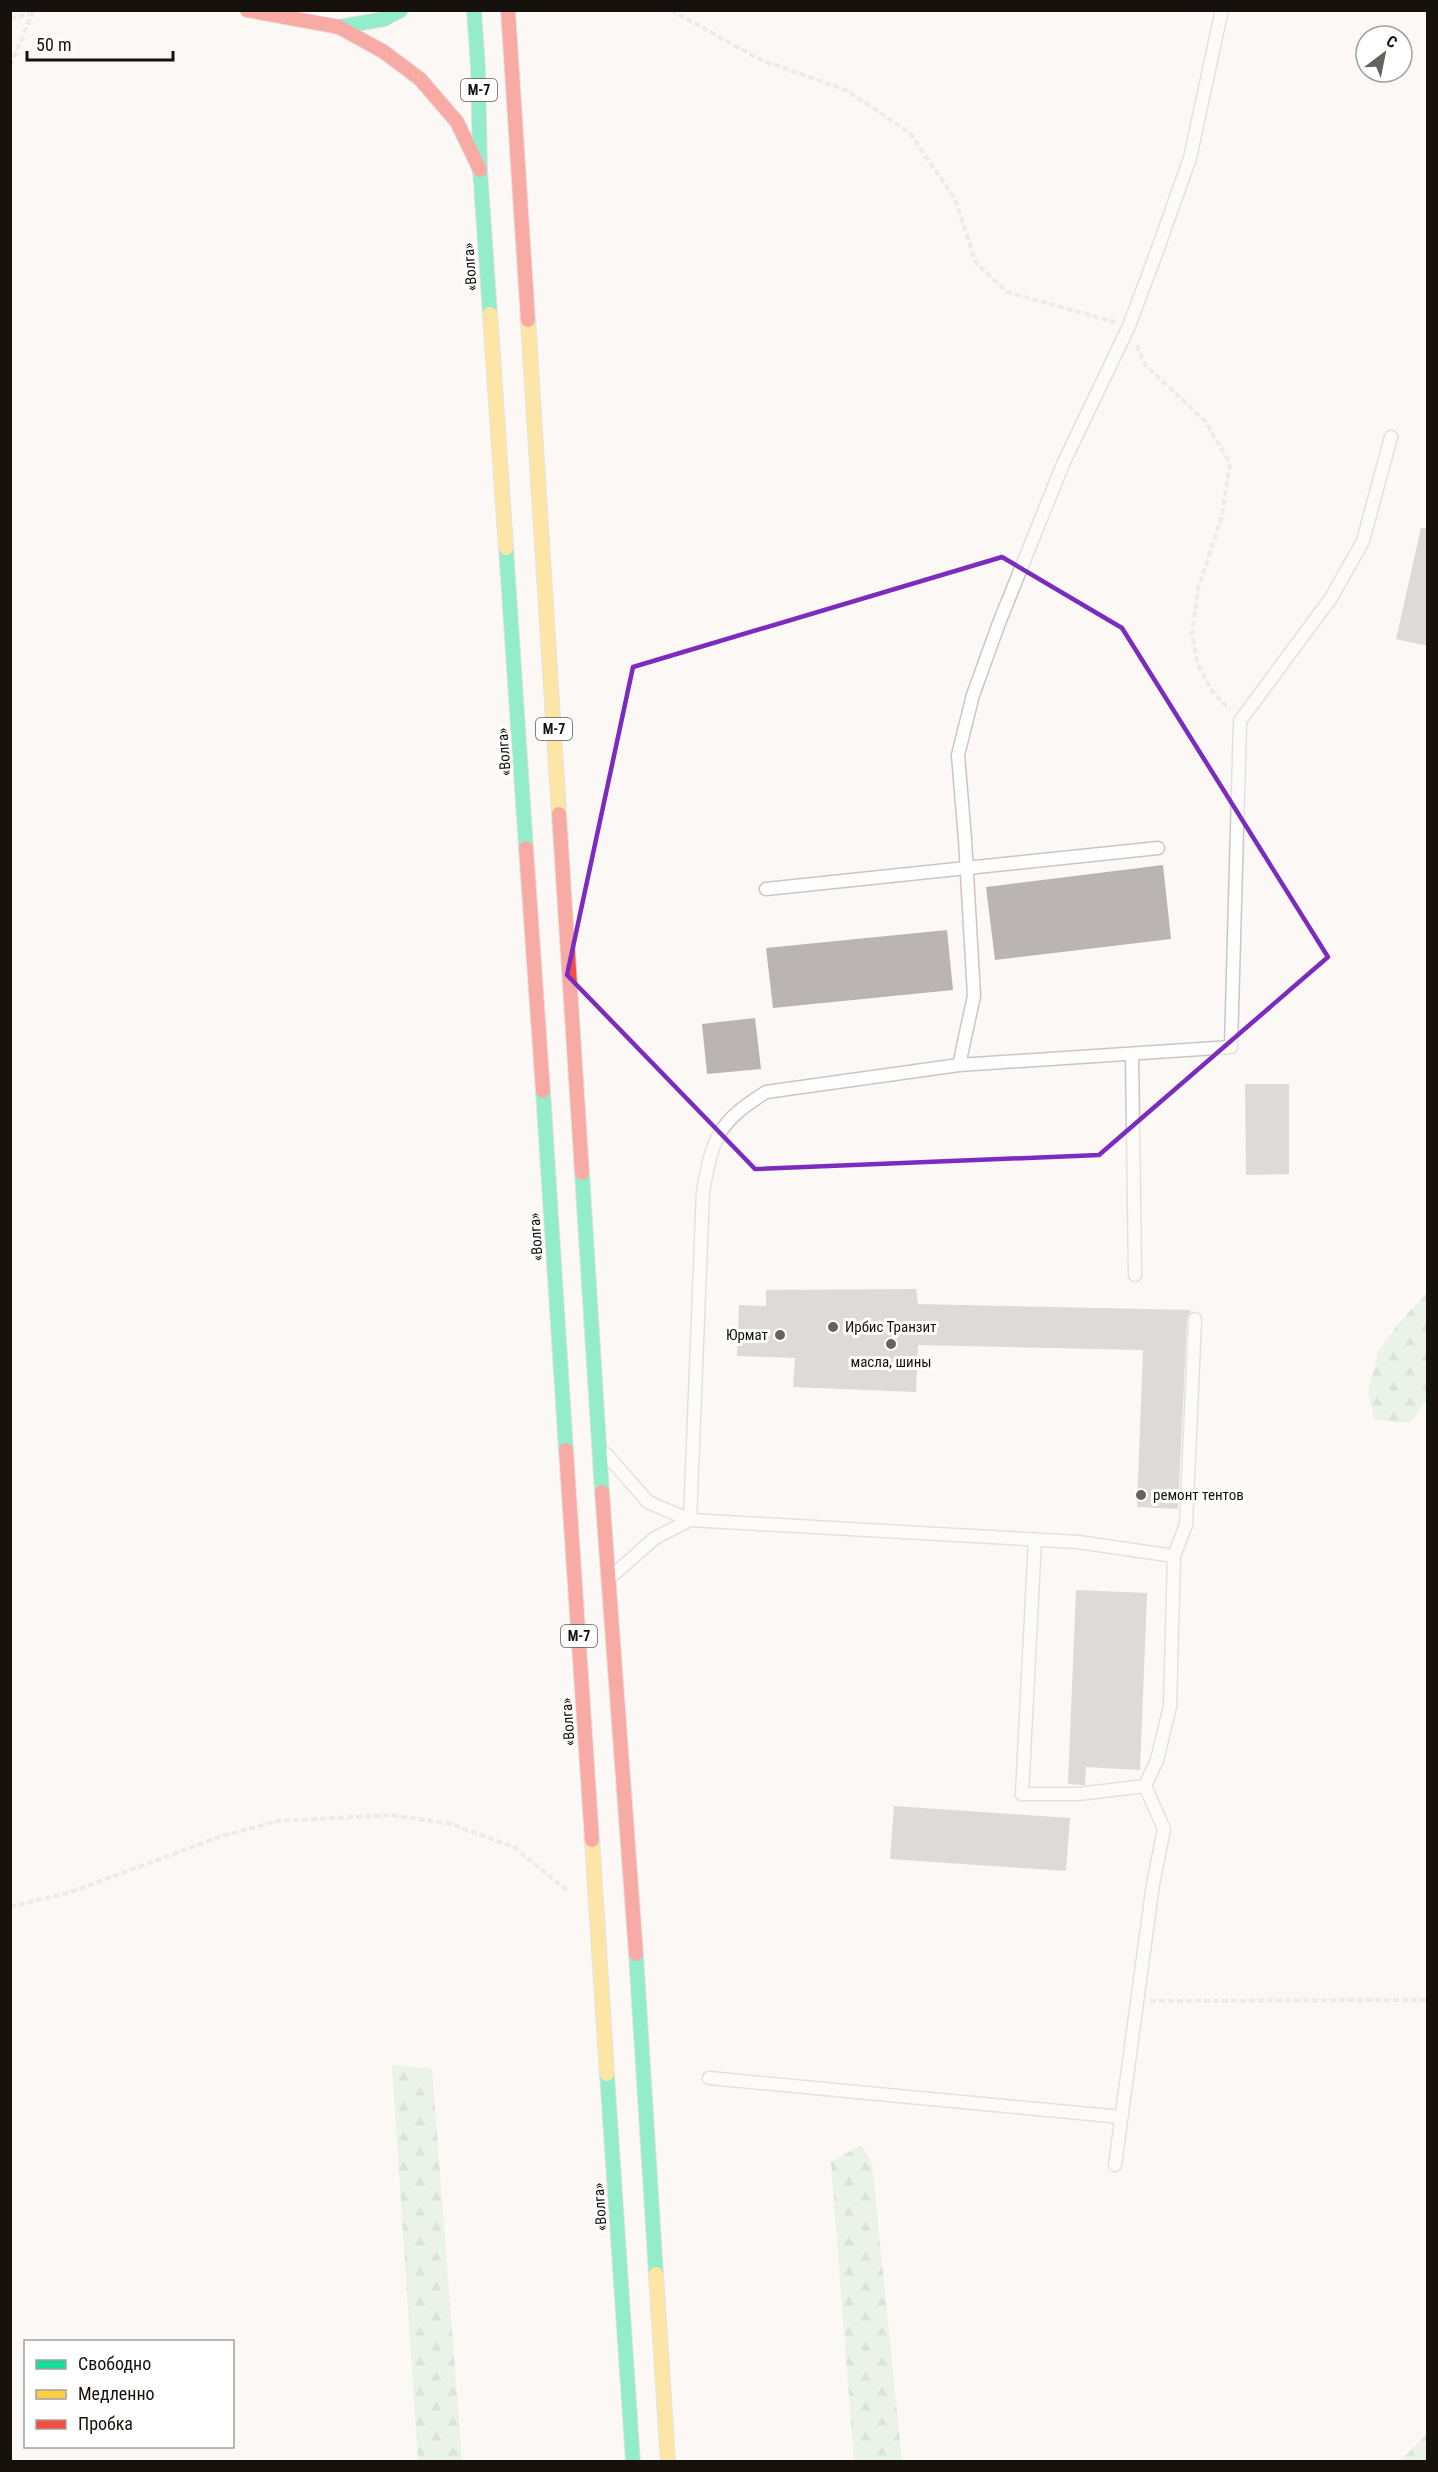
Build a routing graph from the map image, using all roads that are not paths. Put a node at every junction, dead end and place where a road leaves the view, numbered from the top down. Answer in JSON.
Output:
{"nodes":[{"id":1,"x":247,"y":10,"type":"edge"},
{"id":2,"x":400,"y":10,"type":"edge"},
{"id":3,"x":474,"y":10,"type":"edge"},
{"id":4,"x":508,"y":10,"type":"edge"},
{"id":5,"x":1221,"y":14,"type":"dead end"},
{"id":6,"x":339,"y":27,"type":"junction"},
{"id":7,"x":480,"y":170,"type":"junction"},
{"id":8,"x":1391,"y":437,"type":"dead end"},
{"id":9,"x":1158,"y":848,"type":"dead end"},
{"id":10,"x":967,"y":867,"type":"junction"},
{"id":11,"x":766,"y":889,"type":"dead end"},
{"id":12,"x":1132,"y":1054,"type":"junction"},
{"id":13,"x":959,"y":1065,"type":"junction"},
{"id":14,"x":1135,"y":1275,"type":"dead end"},
{"id":15,"x":1195,"y":1319,"type":"dead end"},
{"id":16,"x":600,"y":1447,"type":"junction"},
{"id":17,"x":690,"y":1520,"type":"junction"},
{"id":18,"x":1035,"y":1539,"type":"junction"},
{"id":19,"x":1174,"y":1556,"type":"junction"},
{"id":20,"x":608,"y":1580,"type":"junction"},
{"id":21,"x":1145,"y":1786,"type":"junction"},
{"id":22,"x":709,"y":2078,"type":"dead end"},
{"id":23,"x":1121,"y":2117,"type":"junction"},
{"id":24,"x":1115,"y":2165,"type":"dead end"},
{"id":25,"x":633,"y":2462,"type":"edge"},
{"id":26,"x":668,"y":2462,"type":"edge"}],
"edges":[{"from":1,"to":6,"type":"main road"},
{"from":2,"to":6,"type":"main road"},
{"from":3,"to":7,"type":"main road","name":"«Волга»","number":"М-7"},
{"from":4,"to":16,"type":"main road","number":"М-7"},
{"from":5,"to":10,"type":"lane"},
{"from":6,"to":7,"type":"main road"},
{"from":7,"to":25,"type":"main road","name":"«Волга»","number":"М-7"},
{"from":8,"to":12,"type":"lane"},
{"from":9,"to":10,"type":"lane"},
{"from":10,"to":11,"type":"lane"},
{"from":10,"to":13,"type":"lane"},
{"from":12,"to":13,"type":"lane"},
{"from":12,"to":14,"type":"lane"},
{"from":13,"to":17,"type":"lane"},
{"from":15,"to":19,"type":"lane"},
{"from":16,"to":17,"type":"lane"},
{"from":16,"to":20,"type":"main road","number":"М-7"},
{"from":17,"to":18,"type":"lane"},
{"from":17,"to":20,"type":"lane"},
{"from":18,"to":19,"type":"lane"},
{"from":18,"to":21,"type":"lane"},
{"from":19,"to":21,"type":"lane"},
{"from":20,"to":26,"type":"main road","number":"М-7"},
{"from":21,"to":23,"type":"lane"},
{"from":22,"to":23,"type":"lane"},
{"from":23,"to":24,"type":"lane"}]}
